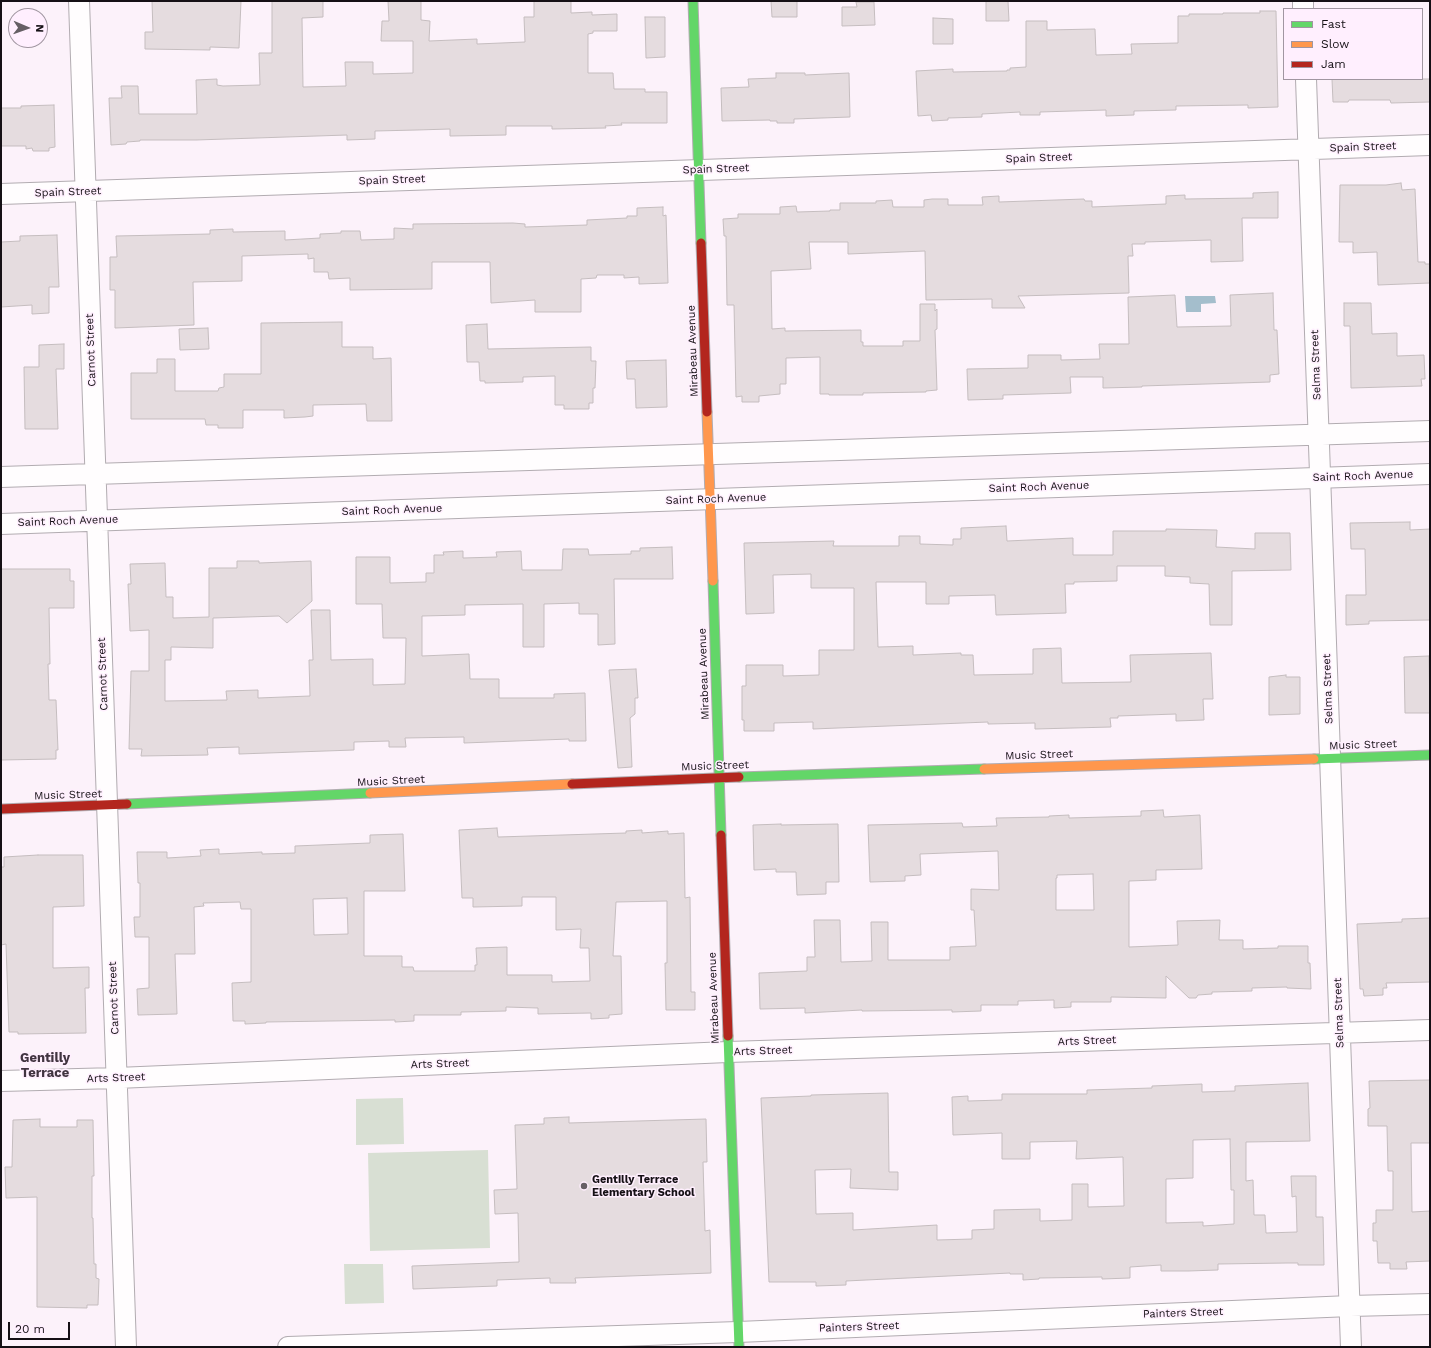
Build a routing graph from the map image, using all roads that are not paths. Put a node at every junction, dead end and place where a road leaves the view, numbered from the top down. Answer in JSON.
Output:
{"nodes":[{"id":1,"x":79,"y":1,"type":"edge"},
{"id":2,"x":693,"y":1,"type":"edge"},
{"id":3,"x":1306,"y":80,"type":"edge"},
{"id":4,"x":1430,"y":144,"type":"edge"},
{"id":5,"x":1308,"y":149,"type":"junction"},
{"id":6,"x":699,"y":170,"type":"junction"},
{"id":7,"x":86,"y":191,"type":"junction"},
{"id":8,"x":1,"y":194,"type":"edge"},
{"id":9,"x":1430,"y":431,"type":"edge"},
{"id":10,"x":1318,"y":435,"type":"junction"},
{"id":11,"x":708,"y":455,"type":"junction"},
{"id":12,"x":96,"y":474,"type":"junction"},
{"id":13,"x":1430,"y":474,"type":"edge"},
{"id":14,"x":1320,"y":477,"type":"junction"},
{"id":15,"x":1,"y":478,"type":"edge"},
{"id":16,"x":710,"y":499,"type":"junction"},
{"id":17,"x":98,"y":520,"type":"junction"},
{"id":18,"x":1,"y":524,"type":"edge"},
{"id":19,"x":1430,"y":755,"type":"edge"},
{"id":20,"x":1330,"y":757,"type":"junction"},
{"id":21,"x":720,"y":778,"type":"junction"},
{"id":22,"x":107,"y":806,"type":"junction"},
{"id":23,"x":1,"y":809,"type":"edge"},
{"id":24,"x":1430,"y":1030,"type":"edge"},
{"id":25,"x":1340,"y":1033,"type":"junction"},
{"id":26,"x":728,"y":1052,"type":"junction"},
{"id":27,"x":117,"y":1078,"type":"junction"},
{"id":28,"x":1,"y":1081,"type":"edge"},
{"id":29,"x":1430,"y":1304,"type":"edge"},
{"id":30,"x":1350,"y":1306,"type":"junction"},
{"id":31,"x":738,"y":1340,"type":"edge"},
{"id":32,"x":126,"y":1347,"type":"edge"},
{"id":33,"x":288,"y":1347,"type":"edge"},
{"id":34,"x":1351,"y":1347,"type":"edge"}],
"edges":[{"from":1,"to":7,"type":"street","name":"Carnot Street"},
{"from":2,"to":6,"type":"street","name":"Mirabeau Avenue"},
{"from":3,"to":5,"type":"street","name":"Selma Street"},
{"from":4,"to":5,"type":"street","name":"Spain Street"},
{"from":5,"to":6,"type":"street","name":"Spain Street"},
{"from":5,"to":10,"type":"street","name":"Selma Street"},
{"from":6,"to":7,"type":"street","name":"Spain Street"},
{"from":6,"to":11,"type":"street","name":"Mirabeau Avenue"},
{"from":7,"to":8,"type":"street","name":"Spain Street"},
{"from":7,"to":12,"type":"street","name":"Carnot Street"},
{"from":9,"to":10,"type":"street"},
{"from":10,"to":11,"type":"street"},
{"from":10,"to":14,"type":"street","name":"Selma Street"},
{"from":11,"to":12,"type":"street"},
{"from":11,"to":16,"type":"street","name":"Mirabeau Avenue"},
{"from":12,"to":15,"type":"street"},
{"from":12,"to":17,"type":"street","name":"Carnot Street"},
{"from":13,"to":14,"type":"street","name":"Saint Roch Avenue"},
{"from":14,"to":16,"type":"street","name":"Saint Roch Avenue"},
{"from":14,"to":20,"type":"street","name":"Selma Street"},
{"from":16,"to":17,"type":"street","name":"Saint Roch Avenue"},
{"from":16,"to":21,"type":"street","name":"Mirabeau Avenue"},
{"from":17,"to":18,"type":"street","name":"Saint Roch Avenue"},
{"from":17,"to":22,"type":"street","name":"Carnot Street"},
{"from":19,"to":20,"type":"street","name":"Music Street"},
{"from":20,"to":21,"type":"street","name":"Music Street"},
{"from":20,"to":25,"type":"street","name":"Selma Street"},
{"from":21,"to":22,"type":"street","name":"Music Street"},
{"from":21,"to":26,"type":"street","name":"Mirabeau Avenue"},
{"from":22,"to":23,"type":"street","name":"Music Street"},
{"from":22,"to":27,"type":"street","name":"Carnot Street"},
{"from":24,"to":25,"type":"street","name":"Arts Street"},
{"from":25,"to":26,"type":"street","name":"Arts Street"},
{"from":25,"to":30,"type":"street","name":"Selma Street"},
{"from":26,"to":27,"type":"street","name":"Arts Street"},
{"from":26,"to":31,"type":"street","name":"Mirabeau Avenue"},
{"from":27,"to":28,"type":"street","name":"Arts Street"},
{"from":27,"to":32,"type":"street","name":"Carnot Street"},
{"from":29,"to":30,"type":"street","name":"Painters Street"},
{"from":30,"to":31,"type":"street","name":"Painters Street"},
{"from":30,"to":34,"type":"street","name":"Selma Street"},
{"from":31,"to":33,"type":"street","name":"Painters Street"}]}
